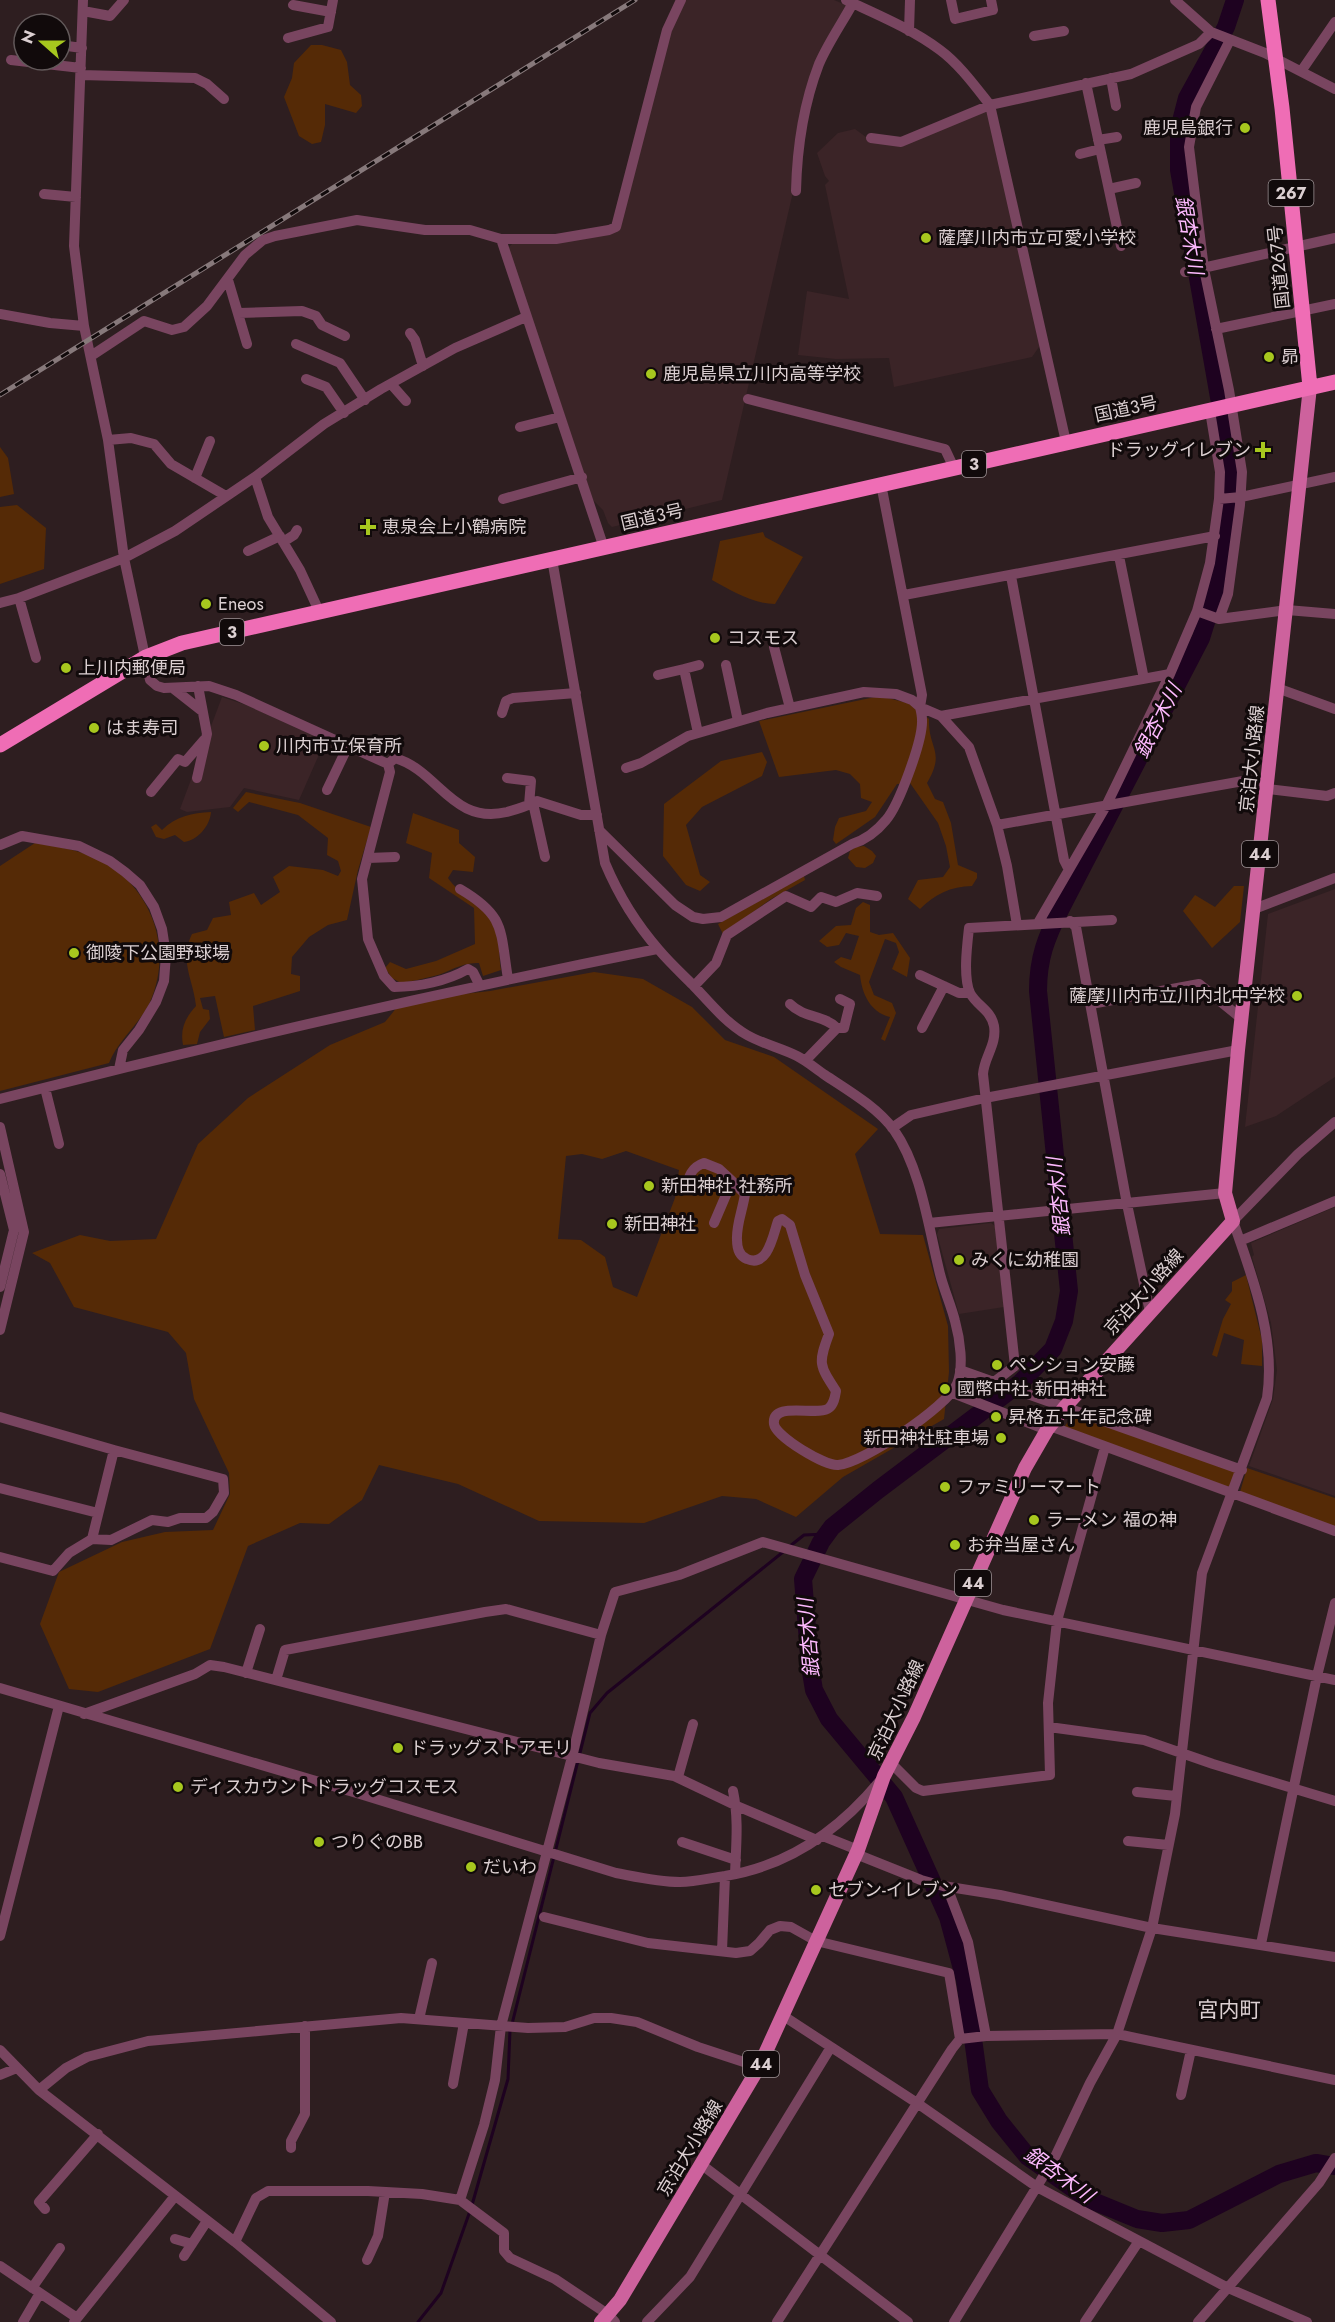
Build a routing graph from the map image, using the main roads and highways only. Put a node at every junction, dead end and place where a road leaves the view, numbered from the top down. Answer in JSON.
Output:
{"nodes":[{"id":1,"x":1268,"y":0,"type":"edge"},
{"id":2,"x":1335,"y":382,"type":"edge"},
{"id":3,"x":1310,"y":387,"type":"junction"},
{"id":4,"x":0,"y":745,"type":"edge"},
{"id":5,"x":609,"y":2320,"type":"edge"}],
"edges":[{"from":1,"to":3,"type":"highway","name":"国道267号","number":"267"},
{"from":2,"to":3,"type":"highway","name":"国道3号","number":"3"},
{"from":3,"to":4,"type":"highway","name":"国道3号","number":"3"},
{"from":3,"to":5,"type":"main road","name":"京泊大小路線","number":"44"}]}
